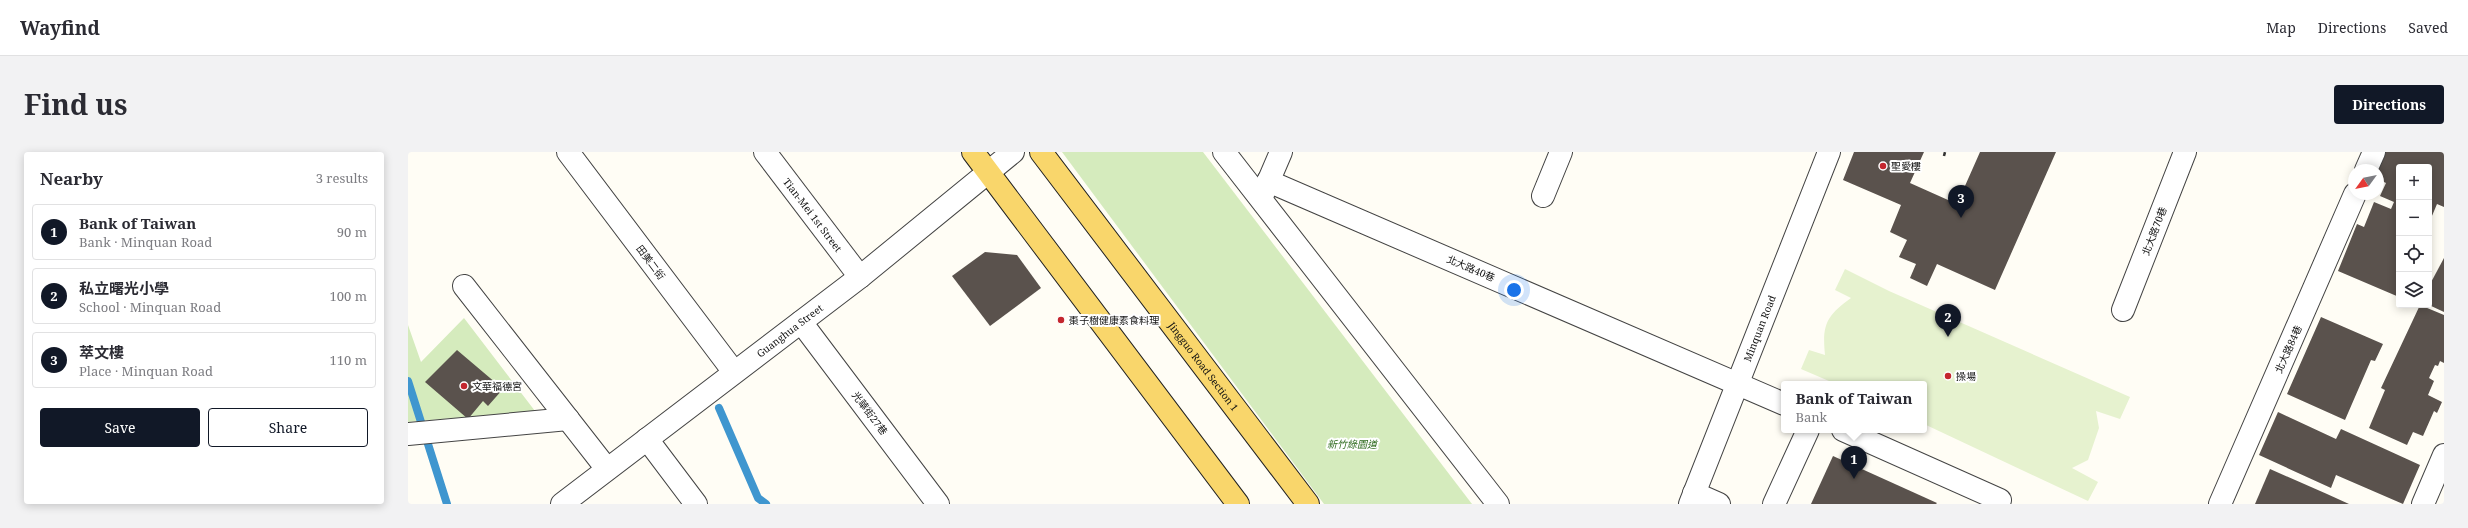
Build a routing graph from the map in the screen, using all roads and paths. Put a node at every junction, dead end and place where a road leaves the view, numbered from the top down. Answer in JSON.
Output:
{"nodes":[{"id":1,"x":568,"y":152,"type":"edge"},
{"id":2,"x":765,"y":152,"type":"edge"},
{"id":3,"x":973,"y":152,"type":"edge"},
{"id":4,"x":1013,"y":152,"type":"edge"},
{"id":5,"x":1041,"y":152,"type":"edge"},
{"id":6,"x":1224,"y":152,"type":"edge"},
{"id":7,"x":1281,"y":152,"type":"edge"},
{"id":8,"x":1561,"y":152,"type":"edge"},
{"id":9,"x":1829,"y":152,"type":"edge"},
{"id":10,"x":1946,"y":152,"type":"edge"},
{"id":11,"x":2184,"y":152,"type":"edge"},
{"id":12,"x":2374,"y":152,"type":"edge"},
{"id":13,"x":1944,"y":156,"type":"dead end"},
{"id":14,"x":2369,"y":164,"type":"edge"},
{"id":15,"x":988,"y":172,"type":"junction"},
{"id":16,"x":1265,"y":190,"type":"junction"},
{"id":17,"x":1543,"y":196,"type":"dead end"},
{"id":18,"x":2352,"y":200,"type":"edge"},
{"id":19,"x":860,"y":277,"type":"junction"},
{"id":20,"x":464,"y":286,"type":"dead end"},
{"id":21,"x":2123,"y":310,"type":"dead end"},
{"id":22,"x":801,"y":322,"type":"junction"},
{"id":23,"x":734,"y":372,"type":"junction"},
{"id":24,"x":1739,"y":384,"type":"junction"},
{"id":25,"x":1781,"y":403,"type":"edge"},
{"id":26,"x":568,"y":419,"type":"junction"},
{"id":27,"x":1807,"y":433,"type":"edge"},
{"id":28,"x":1850,"y":433,"type":"edge"},
{"id":29,"x":408,"y":434,"type":"edge"},
{"id":30,"x":647,"y":439,"type":"junction"},
{"id":31,"x":2444,"y":455,"type":"edge"},
{"id":32,"x":607,"y":469,"type":"junction"},
{"id":33,"x":1692,"y":498,"type":"edge"},
{"id":34,"x":2000,"y":500,"type":"dead end"},
{"id":35,"x":562,"y":504,"type":"edge"},
{"id":36,"x":696,"y":504,"type":"edge"},
{"id":37,"x":938,"y":504,"type":"edge"},
{"id":38,"x":1238,"y":504,"type":"edge"},
{"id":39,"x":1308,"y":504,"type":"edge"},
{"id":40,"x":1498,"y":504,"type":"edge"},
{"id":41,"x":1719,"y":504,"type":"edge"},
{"id":42,"x":1774,"y":504,"type":"edge"},
{"id":43,"x":2220,"y":504,"type":"edge"},
{"id":44,"x":2424,"y":504,"type":"edge"}],
"edges":[{"from":1,"to":23,"type":"street","name":"田美二街"},
{"from":2,"to":19,"type":"street","name":"Tian-Mei 1st Street"},
{"from":3,"to":15,"type":"main road"},
{"from":4,"to":15,"type":"street","name":"Guanghua Street"},
{"from":5,"to":39,"type":"main road","name":"Jingguo Road Section 1"},
{"from":6,"to":16,"type":"street"},
{"from":7,"to":16,"type":"street"},
{"from":8,"to":17,"type":"street"},
{"from":9,"to":24,"type":"street","name":"Minquan Road"},
{"from":10,"to":13,"type":"path"},
{"from":11,"to":21,"type":"street","name":"北大路70巷"},
{"from":12,"to":14,"type":"street"},
{"from":15,"to":19,"type":"street","name":"Guanghua Street"},
{"from":15,"to":38,"type":"main road"},
{"from":16,"to":24,"type":"street","name":"北大路40巷"},
{"from":16,"to":40,"type":"street"},
{"from":18,"to":43,"type":"street","name":"北大路84巷"},
{"from":19,"to":22,"type":"street","name":"Guanghua Street"},
{"from":20,"to":26,"type":"street"},
{"from":22,"to":23,"type":"street","name":"Guanghua Street"},
{"from":22,"to":37,"type":"street","name":"光華街27巷"},
{"from":23,"to":30,"type":"street","name":"Guanghua Street"},
{"from":24,"to":25,"type":"street","name":"北大路40巷"},
{"from":24,"to":33,"type":"street","name":"Minquan Road"},
{"from":26,"to":29,"type":"street"},
{"from":26,"to":32,"type":"street"},
{"from":27,"to":42,"type":"street"},
{"from":28,"to":34,"type":"street"},
{"from":30,"to":32,"type":"street","name":"Guanghua Street"},
{"from":30,"to":36,"type":"street"},
{"from":31,"to":44,"type":"street"},
{"from":32,"to":35,"type":"street","name":"Guanghua Street"},
{"from":33,"to":41,"type":"street"}]}
